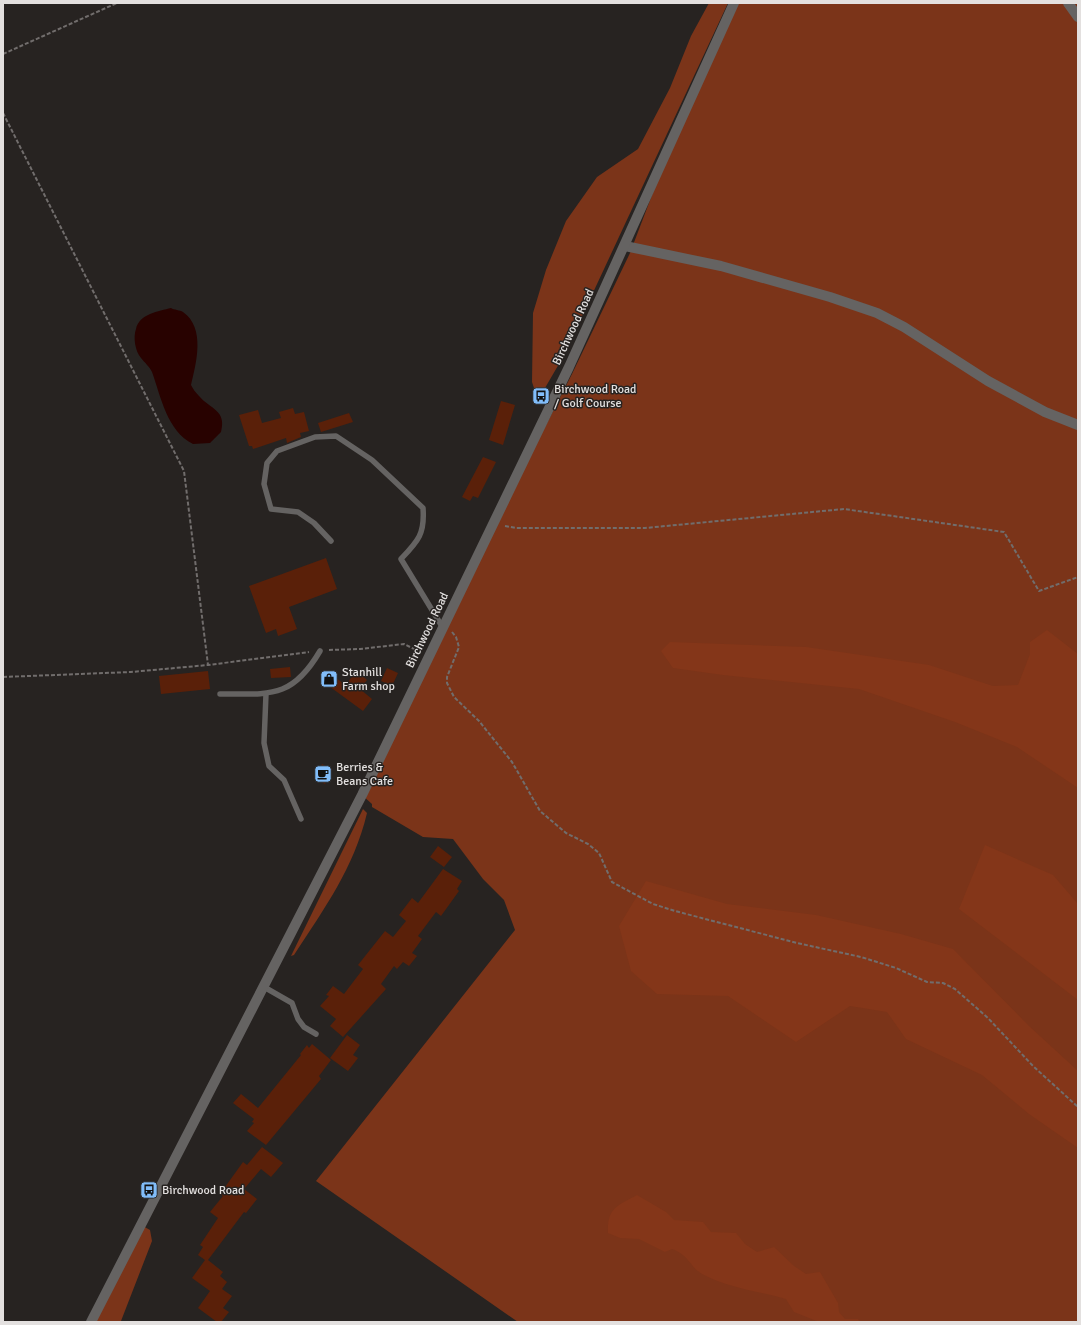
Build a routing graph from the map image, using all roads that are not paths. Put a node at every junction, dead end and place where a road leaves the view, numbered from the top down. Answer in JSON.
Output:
{"nodes":[{"id":1,"x":734,"y":3,"type":"edge"},
{"id":2,"x":1068,"y":3,"type":"edge"},
{"id":3,"x":1078,"y":17,"type":"edge"},
{"id":4,"x":625,"y":246,"type":"junction"},
{"id":5,"x":1077,"y":422,"type":"edge"},
{"id":6,"x":331,"y":541,"type":"dead end"},
{"id":7,"x":446,"y":629,"type":"junction"},
{"id":8,"x":320,"y":651,"type":"road end"},
{"id":9,"x":220,"y":694,"type":"dead end"},
{"id":10,"x":266,"y":694,"type":"junction"},
{"id":11,"x":301,"y":819,"type":"dead end"},
{"id":12,"x":264,"y":986,"type":"junction"},
{"id":13,"x":316,"y":1034,"type":"dead end"},
{"id":14,"x":90,"y":1322,"type":"edge"}],
"edges":[{"from":1,"to":4,"type":"street","name":"Birchwood Road"},
{"from":2,"to":3,"type":"street"},
{"from":4,"to":5,"type":"street"},
{"from":4,"to":7,"type":"street","name":"Birchwood Road"},
{"from":6,"to":7,"type":"lane"},
{"from":7,"to":12,"type":"street","name":"Birchwood Road"},
{"from":8,"to":10,"type":"lane"},
{"from":9,"to":10,"type":"lane"},
{"from":10,"to":11,"type":"lane"},
{"from":12,"to":13,"type":"lane"},
{"from":12,"to":14,"type":"street","name":"Birchwood Road"}]}
